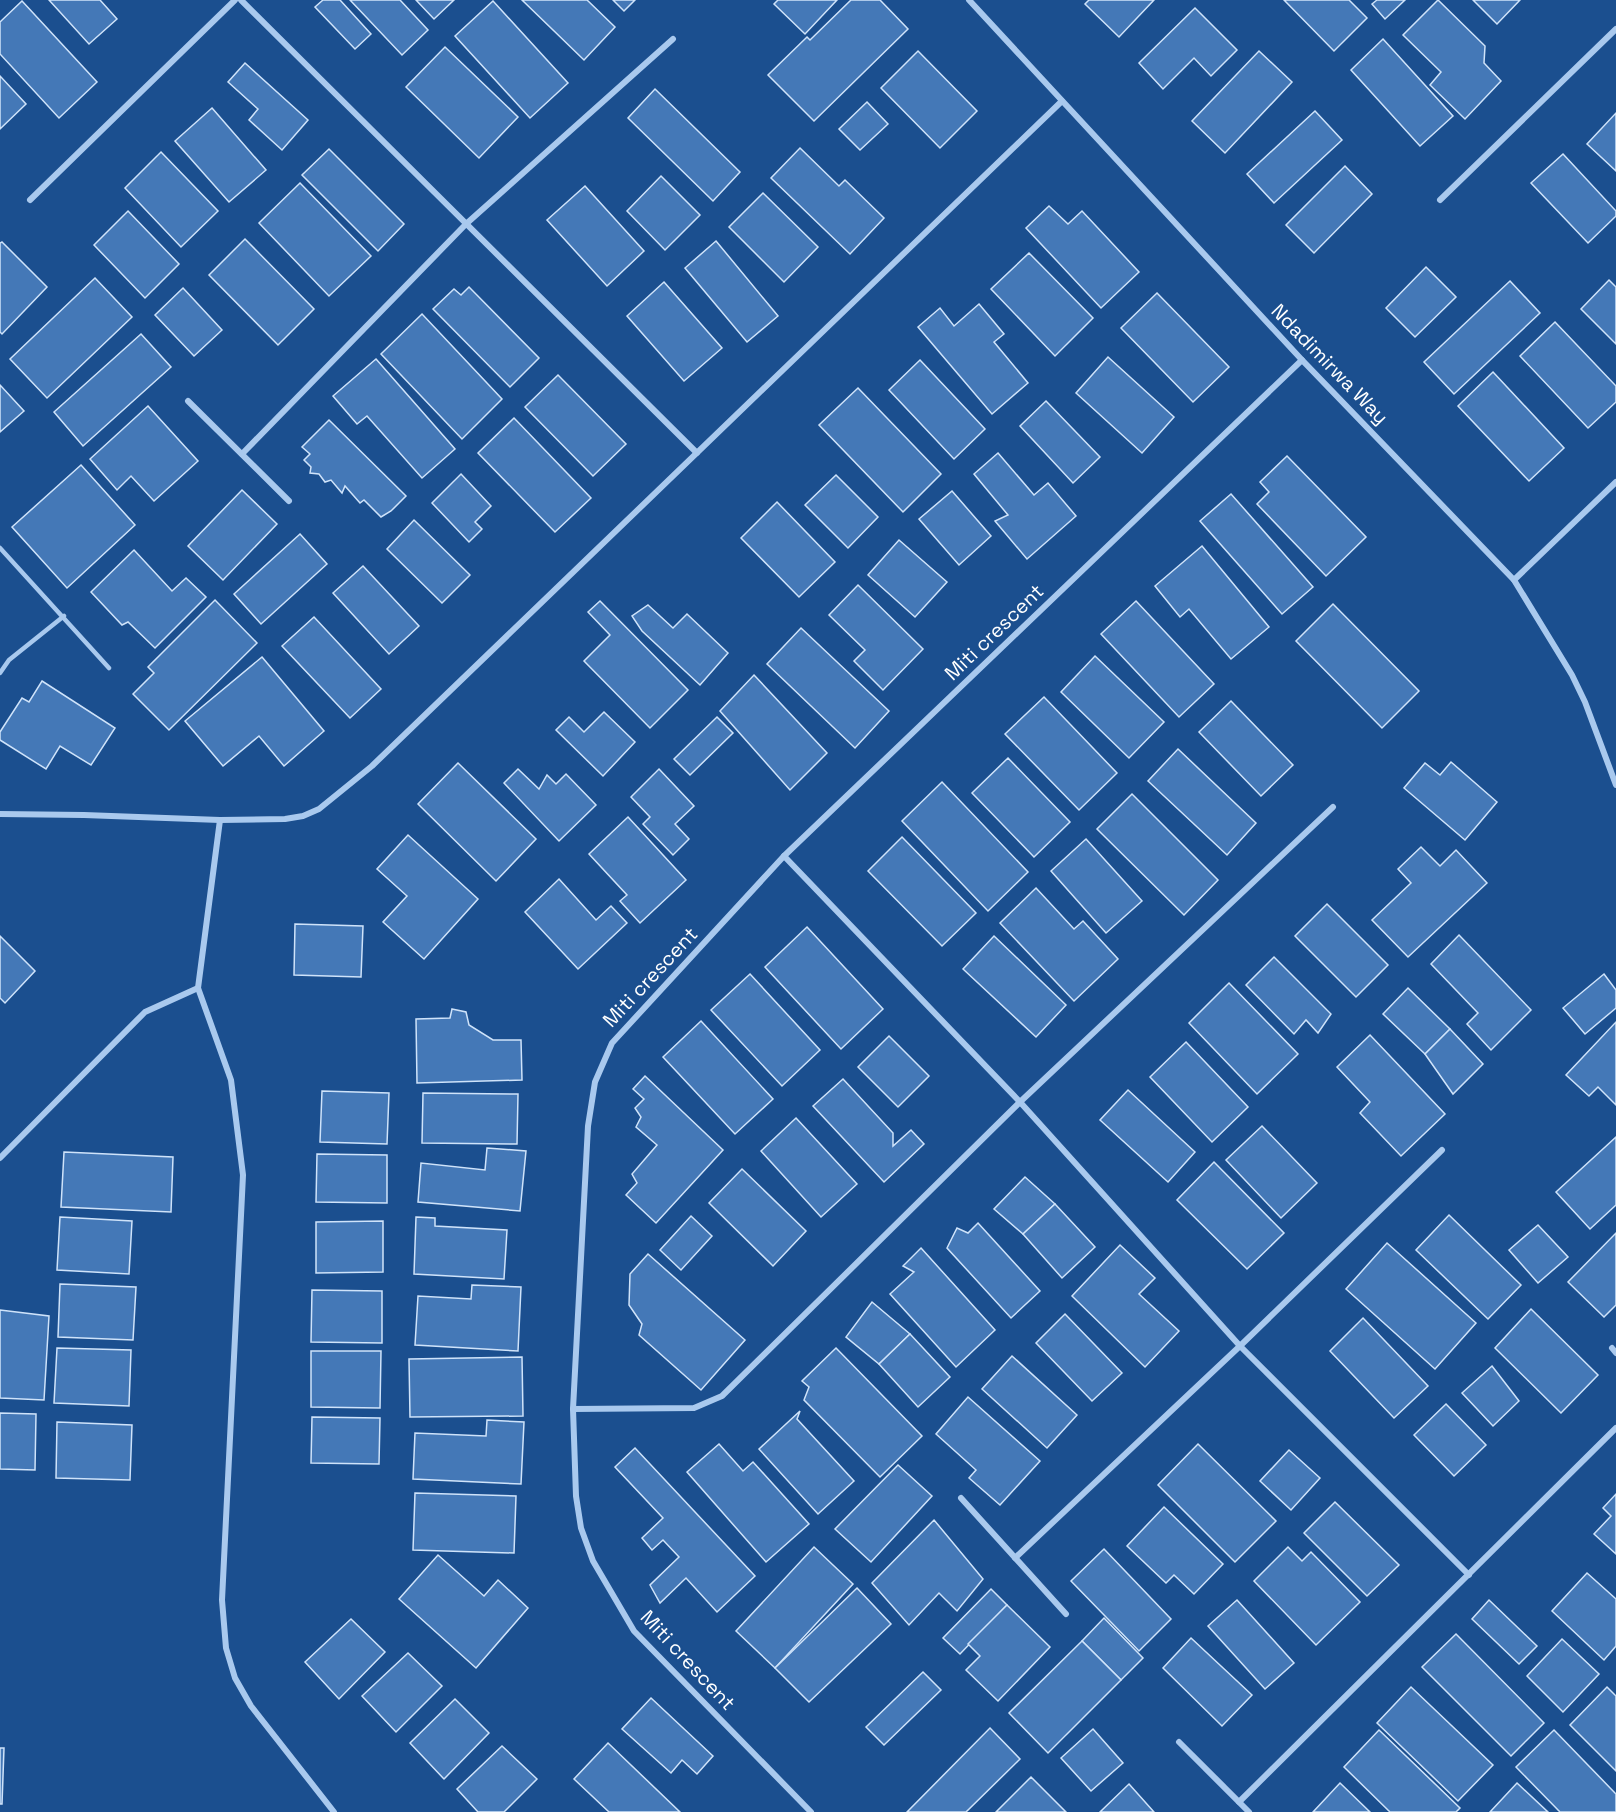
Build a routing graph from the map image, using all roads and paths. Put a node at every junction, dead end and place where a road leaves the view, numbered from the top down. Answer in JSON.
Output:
{"nodes":[{"id":1,"x":235,"y":0,"type":"edge"},
{"id":2,"x":241,"y":0,"type":"edge"},
{"id":3,"x":969,"y":0,"type":"edge"},
{"id":4,"x":1616,"y":29,"type":"edge"},
{"id":5,"x":673,"y":39,"type":"dead end"},
{"id":6,"x":1062,"y":101,"type":"junction"},
{"id":7,"x":30,"y":200,"type":"dead end"},
{"id":8,"x":1440,"y":201,"type":"dead end"},
{"id":9,"x":466,"y":224,"type":"junction"},
{"id":10,"x":1302,"y":360,"type":"junction"},
{"id":11,"x":188,"y":401,"type":"dead end"},
{"id":12,"x":697,"y":453,"type":"junction"},
{"id":13,"x":242,"y":454,"type":"junction"},
{"id":14,"x":1616,"y":482,"type":"edge"},
{"id":15,"x":289,"y":501,"type":"dead end"},
{"id":16,"x":0,"y":548,"type":"edge"},
{"id":17,"x":1514,"y":580,"type":"junction"},
{"id":18,"x":64,"y":616,"type":"junction"},
{"id":19,"x":109,"y":668,"type":"dead end"},
{"id":20,"x":0,"y":673,"type":"edge"},
{"id":21,"x":1616,"y":785,"type":"edge"},
{"id":22,"x":1333,"y":807,"type":"dead end"},
{"id":23,"x":0,"y":814,"type":"edge"},
{"id":24,"x":220,"y":820,"type":"junction"},
{"id":25,"x":784,"y":856,"type":"junction"},
{"id":26,"x":198,"y":988,"type":"junction"},
{"id":27,"x":1020,"y":1102,"type":"junction"},
{"id":28,"x":1442,"y":1150,"type":"dead end"},
{"id":29,"x":0,"y":1158,"type":"edge"},
{"id":30,"x":1240,"y":1346,"type":"junction"},
{"id":31,"x":573,"y":1409,"type":"junction"},
{"id":32,"x":1616,"y":1428,"type":"edge"},
{"id":33,"x":961,"y":1498,"type":"dead end"},
{"id":34,"x":1016,"y":1558,"type":"junction"},
{"id":35,"x":1468,"y":1575,"type":"junction"},
{"id":36,"x":1066,"y":1614,"type":"dead end"},
{"id":37,"x":1179,"y":1742,"type":"dead end"},
{"id":38,"x":1239,"y":1802,"type":"junction"},
{"id":39,"x":334,"y":1812,"type":"edge"},
{"id":40,"x":811,"y":1812,"type":"edge"},
{"id":41,"x":1249,"y":1812,"type":"edge"}],
"edges":[{"from":1,"to":7,"type":"street"},
{"from":2,"to":9,"type":"street"},
{"from":3,"to":6,"type":"street","name":"Ndadimirwa Way"},
{"from":4,"to":8,"type":"street"},
{"from":5,"to":9,"type":"street"},
{"from":6,"to":10,"type":"street","name":"Ndadimirwa Way"},
{"from":6,"to":12,"type":"street"},
{"from":9,"to":12,"type":"street"},
{"from":9,"to":13,"type":"street"},
{"from":10,"to":17,"type":"street","name":"Ndadimirwa Way"},
{"from":10,"to":25,"type":"street","name":"Miti crescent"},
{"from":11,"to":13,"type":"street"},
{"from":12,"to":24,"type":"street"},
{"from":13,"to":15,"type":"street"},
{"from":14,"to":17,"type":"street"},
{"from":16,"to":18,"type":"lane"},
{"from":17,"to":21,"type":"street","name":"Ndadimirwa Way"},
{"from":18,"to":19,"type":"lane"},
{"from":18,"to":20,"type":"lane"},
{"from":22,"to":27,"type":"street"},
{"from":23,"to":24,"type":"street"},
{"from":24,"to":26,"type":"street"},
{"from":25,"to":27,"type":"street"},
{"from":25,"to":31,"type":"street","name":"Miti crescent"},
{"from":26,"to":29,"type":"street"},
{"from":26,"to":39,"type":"street"},
{"from":27,"to":30,"type":"street"},
{"from":27,"to":31,"type":"street"},
{"from":28,"to":30,"type":"street"},
{"from":30,"to":34,"type":"street"},
{"from":30,"to":35,"type":"street"},
{"from":31,"to":40,"type":"street","name":"Miti crescent"},
{"from":32,"to":35,"type":"street"},
{"from":33,"to":34,"type":"street"},
{"from":34,"to":36,"type":"street"},
{"from":35,"to":38,"type":"street"},
{"from":37,"to":38,"type":"street"},
{"from":38,"to":41,"type":"street"}]}
